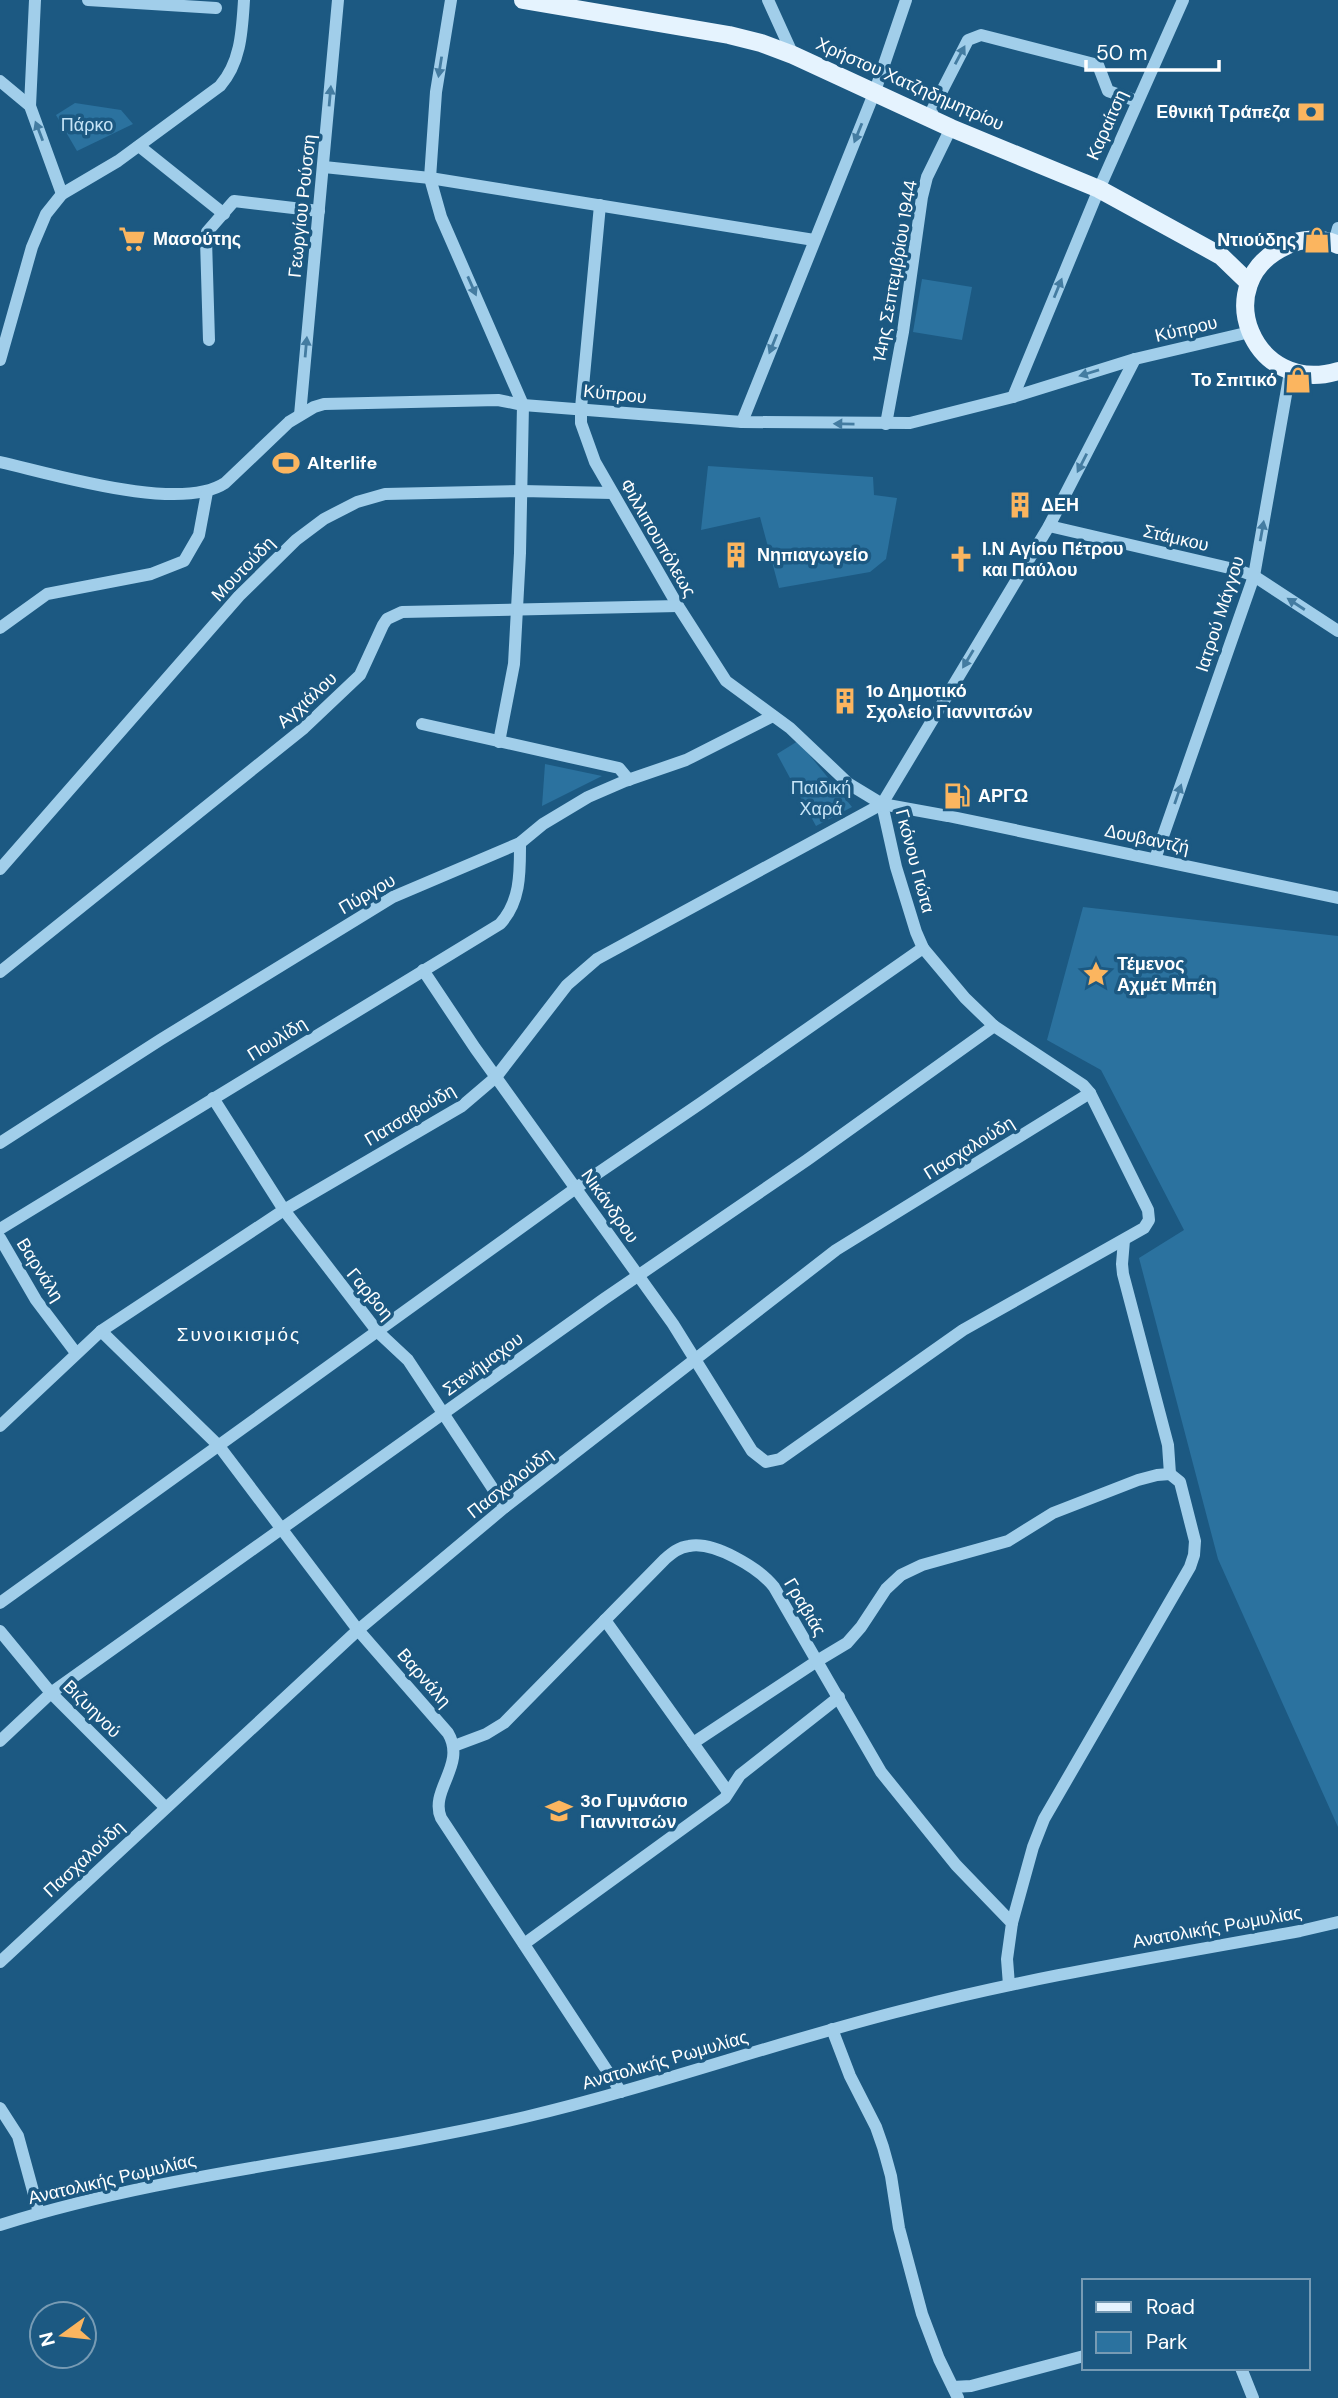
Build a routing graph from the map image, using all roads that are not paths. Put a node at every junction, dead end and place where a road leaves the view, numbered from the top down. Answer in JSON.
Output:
{"nodes":[{"id":1,"x":36,"y":0,"type":"edge"},
{"id":2,"x":88,"y":0,"type":"edge"},
{"id":3,"x":244,"y":0,"type":"edge"},
{"id":4,"x":338,"y":0,"type":"edge"},
{"id":5,"x":451,"y":0,"type":"edge"},
{"id":6,"x":523,"y":0,"type":"edge"},
{"id":7,"x":768,"y":0,"type":"edge"},
{"id":8,"x":906,"y":0,"type":"edge"},
{"id":9,"x":1183,"y":0,"type":"edge"},
{"id":10,"x":216,"y":8,"type":"dead end"},
{"id":11,"x":793,"y":55,"type":"junction"},
{"id":12,"x":0,"y":80,"type":"edge"},
{"id":13,"x":875,"y":91,"type":"junction"},
{"id":14,"x":1137,"y":101,"type":"junction"},
{"id":15,"x":30,"y":106,"type":"junction"},
{"id":16,"x":929,"y":116,"type":"junction"},
{"id":17,"x":951,"y":128,"type":"junction"},
{"id":18,"x":139,"y":146,"type":"junction"},
{"id":19,"x":324,"y":167,"type":"junction"},
{"id":20,"x":430,"y":178,"type":"junction"},
{"id":21,"x":1099,"y":189,"type":"junction"},
{"id":22,"x":62,"y":194,"type":"junction"},
{"id":23,"x":600,"y":205,"type":"junction"},
{"id":24,"x":318,"y":211,"type":"junction"},
{"id":25,"x":224,"y":214,"type":"junction"},
{"id":26,"x":1337,"y":238,"type":"edge"},
{"id":27,"x":814,"y":240,"type":"junction"},
{"id":28,"x":1250,"y":283,"type":"junction"},
{"id":29,"x":1250,"y":332,"type":"junction"},
{"id":30,"x":209,"y":340,"type":"dead end"},
{"id":31,"x":1135,"y":359,"type":"junction"},
{"id":32,"x":0,"y":360,"type":"edge"},
{"id":33,"x":1338,"y":371,"type":"edge"},
{"id":34,"x":1290,"y":372,"type":"junction"},
{"id":35,"x":1013,"y":397,"type":"junction"},
{"id":36,"x":523,"y":405,"type":"junction"},
{"id":37,"x":580,"y":408,"type":"junction"},
{"id":38,"x":300,"y":415,"type":"junction"},
{"id":39,"x":742,"y":422,"type":"junction"},
{"id":40,"x":886,"y":425,"type":"junction"},
{"id":41,"x":0,"y":462,"type":"edge"},
{"id":42,"x":522,"y":491,"type":"junction"},
{"id":43,"x":207,"y":492,"type":"junction"},
{"id":44,"x":612,"y":493,"type":"junction"},
{"id":45,"x":1049,"y":526,"type":"junction"},
{"id":46,"x":1254,"y":576,"type":"junction"},
{"id":47,"x":678,"y":606,"type":"junction"},
{"id":48,"x":517,"y":610,"type":"junction"},
{"id":49,"x":0,"y":628,"type":"edge"},
{"id":50,"x":1338,"y":631,"type":"edge"},
{"id":51,"x":773,"y":716,"type":"junction"},
{"id":52,"x":422,"y":724,"type":"dead end"},
{"id":53,"x":499,"y":741,"type":"junction"},
{"id":54,"x":629,"y":780,"type":"junction"},
{"id":55,"x":882,"y":804,"type":"junction"},
{"id":56,"x":520,"y":843,"type":"junction"},
{"id":57,"x":1155,"y":859,"type":"junction"},
{"id":58,"x":0,"y":869,"type":"edge"},
{"id":59,"x":1338,"y":898,"type":"edge"},
{"id":60,"x":923,"y":948,"type":"junction"},
{"id":61,"x":423,"y":970,"type":"junction"},
{"id":62,"x":0,"y":972,"type":"edge"},
{"id":63,"x":994,"y":1026,"type":"junction"},
{"id":64,"x":495,"y":1077,"type":"junction"},
{"id":65,"x":1090,"y":1093,"type":"junction"},
{"id":66,"x":213,"y":1098,"type":"junction"},
{"id":67,"x":0,"y":1143,"type":"edge"},
{"id":68,"x":576,"y":1188,"type":"junction"},
{"id":69,"x":284,"y":1210,"type":"junction"},
{"id":70,"x":0,"y":1229,"type":"edge"},
{"id":71,"x":0,"y":1238,"type":"edge"},
{"id":72,"x":1125,"y":1240,"type":"junction"},
{"id":73,"x":637,"y":1275,"type":"junction"},
{"id":74,"x":101,"y":1331,"type":"junction"},
{"id":75,"x":377,"y":1331,"type":"junction"},
{"id":76,"x":76,"y":1353,"type":"junction"},
{"id":77,"x":695,"y":1359,"type":"junction"},
{"id":78,"x":444,"y":1414,"type":"junction"},
{"id":79,"x":0,"y":1426,"type":"edge"},
{"id":80,"x":219,"y":1446,"type":"junction"},
{"id":81,"x":1170,"y":1474,"type":"junction"},
{"id":82,"x":505,"y":1507,"type":"junction"},
{"id":83,"x":282,"y":1529,"type":"junction"},
{"id":84,"x":0,"y":1603,"type":"edge"},
{"id":85,"x":605,"y":1620,"type":"junction"},
{"id":86,"x":358,"y":1630,"type":"junction"},
{"id":87,"x":0,"y":1631,"type":"edge"},
{"id":88,"x":817,"y":1661,"type":"junction"},
{"id":89,"x":51,"y":1693,"type":"junction"},
{"id":90,"x":839,"y":1697,"type":"junction"},
{"id":91,"x":0,"y":1741,"type":"edge"},
{"id":92,"x":693,"y":1744,"type":"junction"},
{"id":93,"x":454,"y":1746,"type":"junction"},
{"id":94,"x":729,"y":1792,"type":"junction"},
{"id":95,"x":165,"y":1807,"type":"junction"},
{"id":96,"x":1338,"y":1922,"type":"edge"},
{"id":97,"x":1012,"y":1923,"type":"junction"},
{"id":98,"x":524,"y":1944,"type":"junction"},
{"id":99,"x":0,"y":1962,"type":"edge"},
{"id":100,"x":1009,"y":1985,"type":"junction"},
{"id":101,"x":832,"y":2029,"type":"junction"},
{"id":102,"x":621,"y":2092,"type":"junction"},
{"id":103,"x":0,"y":2108,"type":"edge"},
{"id":104,"x":38,"y":2213,"type":"junction"},
{"id":105,"x":0,"y":2225,"type":"edge"},
{"id":106,"x":1082,"y":2358,"type":"edge"},
{"id":107,"x":1242,"y":2370,"type":"edge"},
{"id":108,"x":956,"y":2393,"type":"edge"},
{"id":109,"x":1254,"y":2398,"type":"edge"}],
"edges":[{"from":1,"to":15,"type":"street"},
{"from":2,"to":10,"type":"street"},
{"from":3,"to":18,"type":"street"},
{"from":19,"to":4,"type":"street","name":"Γεωργίου Ρούσση","one_way":true},
{"from":5,"to":20,"type":"street","one_way":true},
{"from":6,"to":11,"type":"main road","name":"Χρήστου Χατζηδημητρίου"},
{"from":7,"to":11,"type":"street"},
{"from":8,"to":13,"type":"street"},
{"from":9,"to":14,"type":"street","name":"Καραίτση"},
{"from":11,"to":13,"type":"main road","name":"Χρήστου Χατζηδημητρίου"},
{"from":12,"to":15,"type":"street"},
{"from":13,"to":16,"type":"main road","name":"Χρήστου Χατζηδημητρίου"},
{"from":13,"to":27,"type":"street","one_way":true},
{"from":16,"to":14,"type":"street","one_way":true},
{"from":14,"to":21,"type":"street","name":"Καραίτση"},
{"from":22,"to":15,"type":"street","one_way":true},
{"from":16,"to":17,"type":"main road","name":"Χρήστου Χατζηδημητρίου"},
{"from":17,"to":21,"type":"main road","name":"Χρήστου Χατζηδημητρίου"},
{"from":17,"to":40,"type":"street","name":"14ης Σεπτεμβρίου 1944"},
{"from":18,"to":22,"type":"street"},
{"from":18,"to":25,"type":"street"},
{"from":19,"to":20,"type":"street"},
{"from":19,"to":24,"type":"street","name":"Γεωργίου Ρούσση"},
{"from":20,"to":23,"type":"street"},
{"from":20,"to":36,"type":"street","one_way":true},
{"from":21,"to":28,"type":"main road","name":"Χρήστου Χατζηδημητρίου"},
{"from":35,"to":21,"type":"street","name":"Καραίτση","one_way":true},
{"from":22,"to":32,"type":"street"},
{"from":23,"to":27,"type":"street"},
{"from":23,"to":37,"type":"street","name":"Φιλλιπουπόλεως"},
{"from":24,"to":25,"type":"street"},
{"from":38,"to":24,"type":"street","name":"Γεωργίου Ρούσση","one_way":true},
{"from":25,"to":30,"type":"street"},
{"from":26,"to":28,"type":"main road"},
{"from":27,"to":39,"type":"street","one_way":true},
{"from":28,"to":29,"type":"main road"},
{"from":29,"to":31,"type":"street","name":"Κύπρου"},
{"from":29,"to":34,"type":"main road"},
{"from":31,"to":35,"type":"street","name":"Κύπρου","one_way":true},
{"from":31,"to":45,"type":"street","name":"Γκόνου Γιώτα","one_way":true},
{"from":33,"to":34,"type":"main road"},
{"from":46,"to":34,"type":"street","name":"Ιατρού Μάγγου","one_way":true},
{"from":35,"to":40,"type":"street","name":"Κύπρου"},
{"from":36,"to":37,"type":"street","name":"Κύπρου"},
{"from":36,"to":38,"type":"street","name":"Κύπρου"},
{"from":36,"to":42,"type":"street"},
{"from":37,"to":39,"type":"street","name":"Κύπρου"},
{"from":37,"to":44,"type":"street","name":"Φιλλιπουπόλεως"},
{"from":38,"to":43,"type":"street","name":"Κύπρου"},
{"from":40,"to":39,"type":"street","name":"Κύπρου","one_way":true},
{"from":41,"to":43,"type":"street","name":"Κύπρου"},
{"from":42,"to":44,"type":"street","name":"Μουτούδη"},
{"from":42,"to":48,"type":"street"},
{"from":42,"to":58,"type":"street","name":"Μουτούδη"},
{"from":43,"to":49,"type":"street"},
{"from":44,"to":47,"type":"street","name":"Φιλλιπουπόλεως"},
{"from":45,"to":46,"type":"street","name":"Στάμκου"},
{"from":45,"to":55,"type":"street","name":"Γκόνου Γιώτα","one_way":true},
{"from":50,"to":46,"type":"street","name":"Στάμκου","one_way":true},
{"from":57,"to":46,"type":"street","name":"Ιατρού Μάγγου","one_way":true},
{"from":47,"to":48,"type":"street","name":"Αγχιάλου"},
{"from":47,"to":51,"type":"street","name":"Φιλλιπουπόλεως"},
{"from":48,"to":53,"type":"street"},
{"from":48,"to":62,"type":"street","name":"Αγχιάλου"},
{"from":51,"to":54,"type":"street","name":"Πύργου"},
{"from":51,"to":55,"type":"street","name":"Φιλλιπουπόλεως"},
{"from":52,"to":53,"type":"street"},
{"from":53,"to":54,"type":"street"},
{"from":54,"to":56,"type":"street","name":"Πύργου"},
{"from":55,"to":57,"type":"street","name":"Δουβαντζή"},
{"from":55,"to":60,"type":"street","name":"Γκόνου Γιώτα"},
{"from":55,"to":64,"type":"street","name":"Πατσαβούδη"},
{"from":56,"to":61,"type":"street","name":"Πουλίδη"},
{"from":56,"to":67,"type":"street","name":"Πύργου"},
{"from":57,"to":59,"type":"street","name":"Δουβαντζή"},
{"from":60,"to":63,"type":"street","name":"Γκόνου Γιώτα"},
{"from":60,"to":68,"type":"street"},
{"from":61,"to":64,"type":"street","name":"Νικάνδρου"},
{"from":61,"to":66,"type":"street","name":"Πουλίδη"},
{"from":63,"to":65,"type":"street","name":"Γκόνου Γιώτα"},
{"from":63,"to":73,"type":"street","name":"Στενήμαχου"},
{"from":64,"to":68,"type":"street","name":"Νικάνδρου"},
{"from":64,"to":69,"type":"street","name":"Πατσαβούδη"},
{"from":65,"to":72,"type":"street","name":"Γκόνου Γιώτα"},
{"from":65,"to":77,"type":"street","name":"Πασχαλούδη"},
{"from":66,"to":69,"type":"street","name":"Γαρβοη"},
{"from":66,"to":70,"type":"street","name":"Πουλίδη"},
{"from":68,"to":73,"type":"street","name":"Νικάνδρου"},
{"from":68,"to":75,"type":"street"},
{"from":69,"to":74,"type":"street","name":"Πατσαβούδη"},
{"from":69,"to":75,"type":"street","name":"Γαρβοη"},
{"from":71,"to":76,"type":"street","name":"Βαρνάλη"},
{"from":72,"to":77,"type":"street","name":"Νικάνδρου"},
{"from":72,"to":81,"type":"street"},
{"from":73,"to":77,"type":"street","name":"Νικάνδρου"},
{"from":73,"to":78,"type":"street","name":"Στενήμαχου"},
{"from":74,"to":76,"type":"street","name":"Πατσαβούδη"},
{"from":74,"to":80,"type":"street","name":"Βαρνάλη"},
{"from":75,"to":78,"type":"street","name":"Γαρβοη"},
{"from":75,"to":80,"type":"street"},
{"from":76,"to":79,"type":"street","name":"Πατσαβούδη"},
{"from":77,"to":82,"type":"street","name":"Πασχαλούδη"},
{"from":78,"to":82,"type":"street","name":"Γαρβοη"},
{"from":78,"to":83,"type":"street","name":"Στενήμαχου"},
{"from":80,"to":83,"type":"street","name":"Βαρνάλη"},
{"from":80,"to":84,"type":"street"},
{"from":81,"to":88,"type":"street"},
{"from":81,"to":97,"type":"street"},
{"from":82,"to":86,"type":"street","name":"Πασχαλούδη"},
{"from":83,"to":86,"type":"street","name":"Βαρνάλη"},
{"from":83,"to":89,"type":"street","name":"Στενήμαχου"},
{"from":85,"to":88,"type":"street","name":"Γραβιάς"},
{"from":85,"to":92,"type":"street"},
{"from":85,"to":93,"type":"street","name":"Γραβιάς"},
{"from":86,"to":93,"type":"street","name":"Βαρνάλη"},
{"from":86,"to":95,"type":"street","name":"Πασχαλούδη"},
{"from":87,"to":89,"type":"street","name":"Βιζυηνού"},
{"from":88,"to":90,"type":"street","name":"Γραβιάς"},
{"from":88,"to":92,"type":"street"},
{"from":89,"to":91,"type":"street","name":"Στενήμαχου"},
{"from":89,"to":95,"type":"street","name":"Βιζυηνού"},
{"from":90,"to":94,"type":"street"},
{"from":90,"to":97,"type":"street","name":"Γραβιάς"},
{"from":92,"to":94,"type":"street"},
{"from":93,"to":98,"type":"street"},
{"from":94,"to":98,"type":"street"},
{"from":95,"to":99,"type":"street","name":"Πασχαλούδη"},
{"from":96,"to":100,"type":"street","name":"Ανατολικής Ρωμυλίας"},
{"from":97,"to":100,"type":"street"},
{"from":98,"to":102,"type":"street"},
{"from":100,"to":101,"type":"street","name":"Ανατολικής Ρωμυλίας"},
{"from":101,"to":102,"type":"street","name":"Ανατολικής Ρωμυλίας"},
{"from":101,"to":108,"type":"street"},
{"from":102,"to":104,"type":"street","name":"Ανατολικής Ρωμυλίας"},
{"from":103,"to":104,"type":"street"},
{"from":104,"to":105,"type":"street","name":"Ανατολικής Ρωμυλίας"},
{"from":106,"to":108,"type":"street"},
{"from":107,"to":109,"type":"street"}]}
